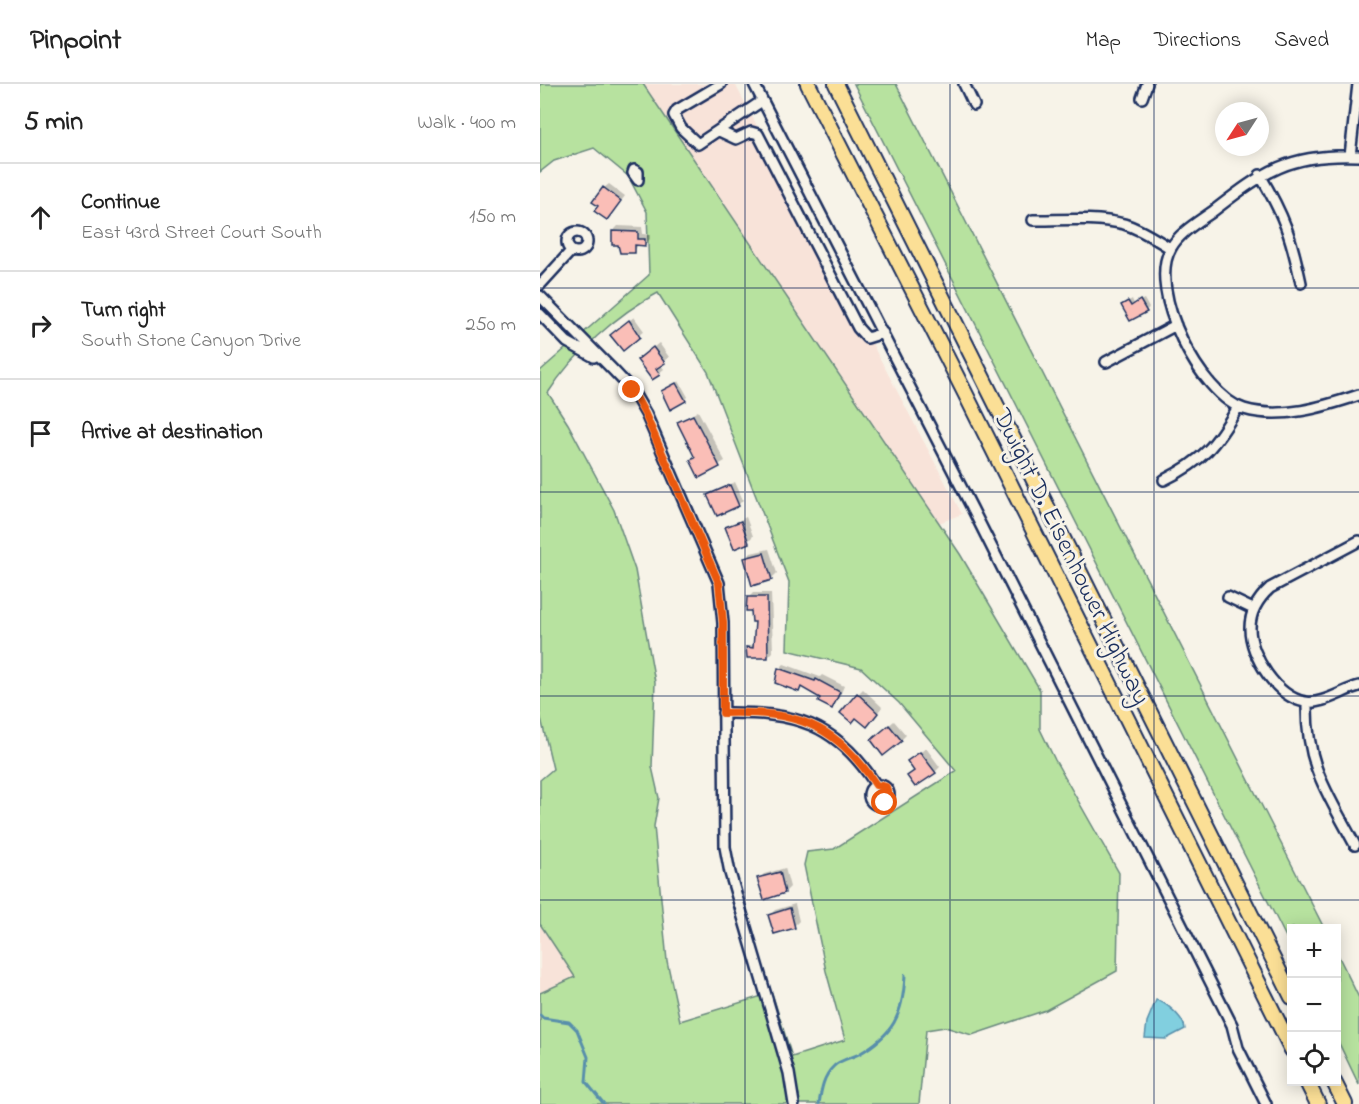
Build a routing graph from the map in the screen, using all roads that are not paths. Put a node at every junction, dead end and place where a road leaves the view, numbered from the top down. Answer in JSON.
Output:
{"nodes":[{"id":1,"x":721,"y":84,"type":"edge"},
{"id":2,"x":754,"y":84,"type":"edge"},
{"id":3,"x":808,"y":84,"type":"edge"},
{"id":4,"x":836,"y":84,"type":"edge"},
{"id":5,"x":964,"y":84,"type":"edge"},
{"id":6,"x":1147,"y":84,"type":"edge"},
{"id":7,"x":1358,"y":84,"type":"edge"},
{"id":8,"x":1142,"y":98,"type":"dead end"},
{"id":9,"x":762,"y":101,"type":"junction"},
{"id":10,"x":974,"y":105,"type":"dead end"},
{"id":11,"x":718,"y":131,"type":"junction"},
{"id":12,"x":1354,"y":156,"type":"edge"},
{"id":13,"x":1260,"y":175,"type":"junction"},
{"id":14,"x":1033,"y":220,"type":"dead end"},
{"id":15,"x":1170,"y":248,"type":"junction"},
{"id":16,"x":571,"y":250,"type":"dead end"},
{"id":17,"x":1301,"y":283,"type":"dead end"},
{"id":18,"x":540,"y":285,"type":"edge"},
{"id":19,"x":540,"y":297,"type":"edge"},
{"id":20,"x":540,"y":314,"type":"edge"},
{"id":21,"x":1176,"y":325,"type":"junction"},
{"id":22,"x":883,"y":333,"type":"junction"},
{"id":23,"x":602,"y":360,"type":"junction"},
{"id":24,"x":1106,"y":362,"type":"dead end"},
{"id":25,"x":1359,"y":394,"type":"edge"},
{"id":26,"x":1238,"y":407,"type":"junction"},
{"id":27,"x":1164,"y":480,"type":"dead end"},
{"id":28,"x":1359,"y":541,"type":"edge"},
{"id":29,"x":1228,"y":597,"type":"dead end"},
{"id":30,"x":1254,"y":609,"type":"junction"},
{"id":31,"x":1359,"y":686,"type":"edge"},
{"id":32,"x":1307,"y":703,"type":"junction"},
{"id":33,"x":723,"y":713,"type":"junction"},
{"id":34,"x":876,"y":785,"type":"dead end"},
{"id":35,"x":1355,"y":845,"type":"dead end"},
{"id":36,"x":1287,"y":987,"type":"edge"},
{"id":37,"x":1287,"y":1040,"type":"edge"},
{"id":38,"x":1309,"y":1086,"type":"edge"},
{"id":39,"x":1336,"y":1086,"type":"edge"},
{"id":40,"x":794,"y":1104,"type":"edge"},
{"id":41,"x":1266,"y":1104,"type":"edge"},
{"id":42,"x":1318,"y":1104,"type":"edge"},
{"id":43,"x":1345,"y":1104,"type":"edge"}],
"edges":[{"from":1,"to":11,"type":"street"},
{"from":2,"to":9,"type":"street"},
{"from":3,"to":37,"type":"highway","name":"Dwight D. Eisenhower Highway"},
{"from":4,"to":36,"type":"highway","name":"Dwight D. Eisenhower Highway"},
{"from":5,"to":10,"type":"street"},
{"from":6,"to":8,"type":"street"},
{"from":7,"to":12,"type":"street"},
{"from":9,"to":11,"type":"street"},
{"from":9,"to":22,"type":"street"},
{"from":11,"to":22,"type":"street"},
{"from":12,"to":13,"type":"street"},
{"from":13,"to":15,"type":"street"},
{"from":13,"to":17,"type":"street"},
{"from":14,"to":15,"type":"street"},
{"from":15,"to":21,"type":"street"},
{"from":16,"to":18,"type":"street"},
{"from":19,"to":23,"type":"street"},
{"from":20,"to":23,"type":"street"},
{"from":21,"to":24,"type":"street"},
{"from":21,"to":26,"type":"street"},
{"from":22,"to":41,"type":"street"},
{"from":23,"to":33,"type":"street"},
{"from":25,"to":26,"type":"street"},
{"from":26,"to":27,"type":"street"},
{"from":28,"to":30,"type":"street"},
{"from":29,"to":30,"type":"street"},
{"from":30,"to":32,"type":"street"},
{"from":31,"to":32,"type":"street"},
{"from":32,"to":35,"type":"street"},
{"from":33,"to":34,"type":"street"},
{"from":33,"to":40,"type":"street"},
{"from":38,"to":42,"type":"highway"},
{"from":39,"to":43,"type":"highway"}]}
